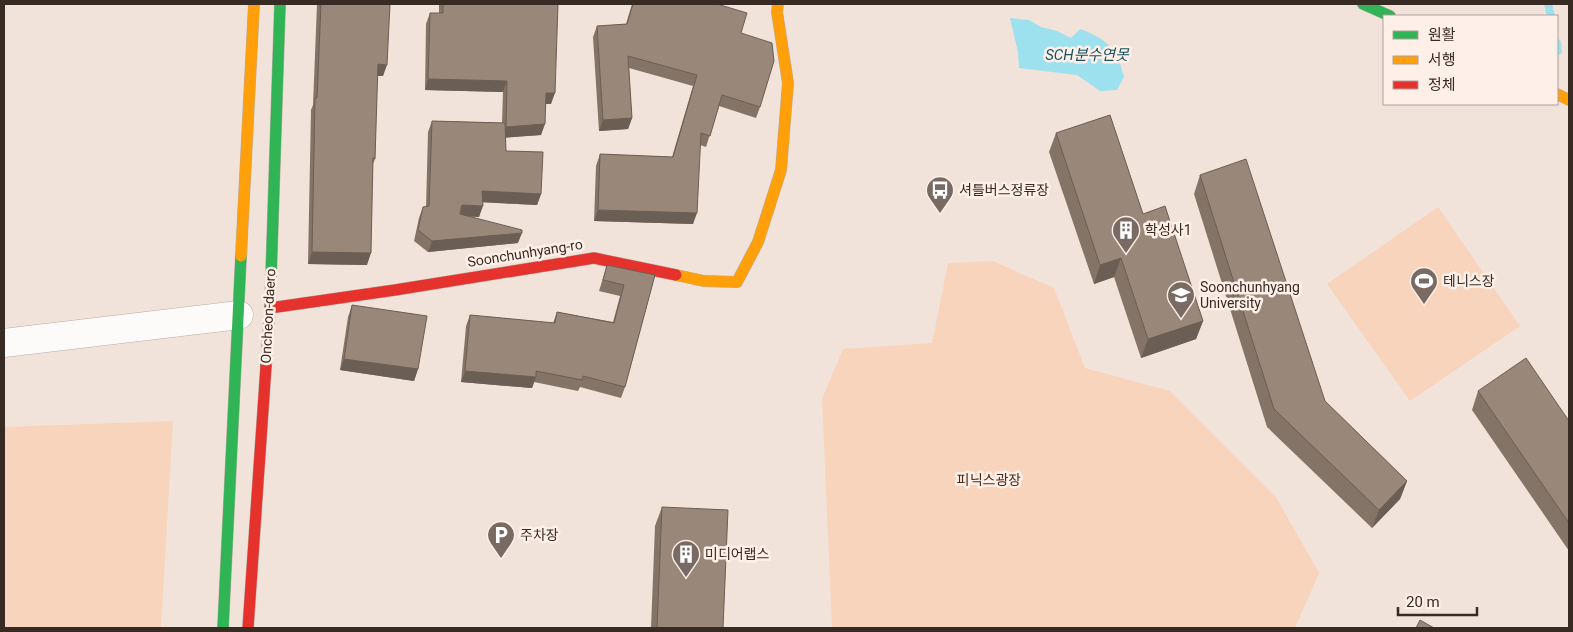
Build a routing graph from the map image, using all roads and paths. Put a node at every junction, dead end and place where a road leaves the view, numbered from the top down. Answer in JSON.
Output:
{"nodes":[{"id":1,"x":254,"y":4,"type":"edge"},
{"id":2,"x":280,"y":4,"type":"edge"},
{"id":3,"x":778,"y":4,"type":"edge"},
{"id":4,"x":1363,"y":4,"type":"edge"},
{"id":5,"x":1388,"y":15,"type":"edge"},
{"id":6,"x":270,"y":308,"type":"junction"},
{"id":7,"x":239,"y":315,"type":"junction"},
{"id":8,"x":4,"y":343,"type":"edge"},
{"id":9,"x":223,"y":628,"type":"edge"},
{"id":10,"x":248,"y":628,"type":"edge"}],
"edges":[{"from":1,"to":7,"type":"main road"},
{"from":2,"to":6,"type":"main road","name":"Oncheon-daero"},
{"from":3,"to":6,"type":"main road","name":"Soonchunhyang-ro"},
{"from":4,"to":5,"type":"main road"},
{"from":6,"to":10,"type":"main road","name":"Oncheon-daero"},
{"from":7,"to":8,"type":"street"},
{"from":7,"to":9,"type":"main road"}]}
